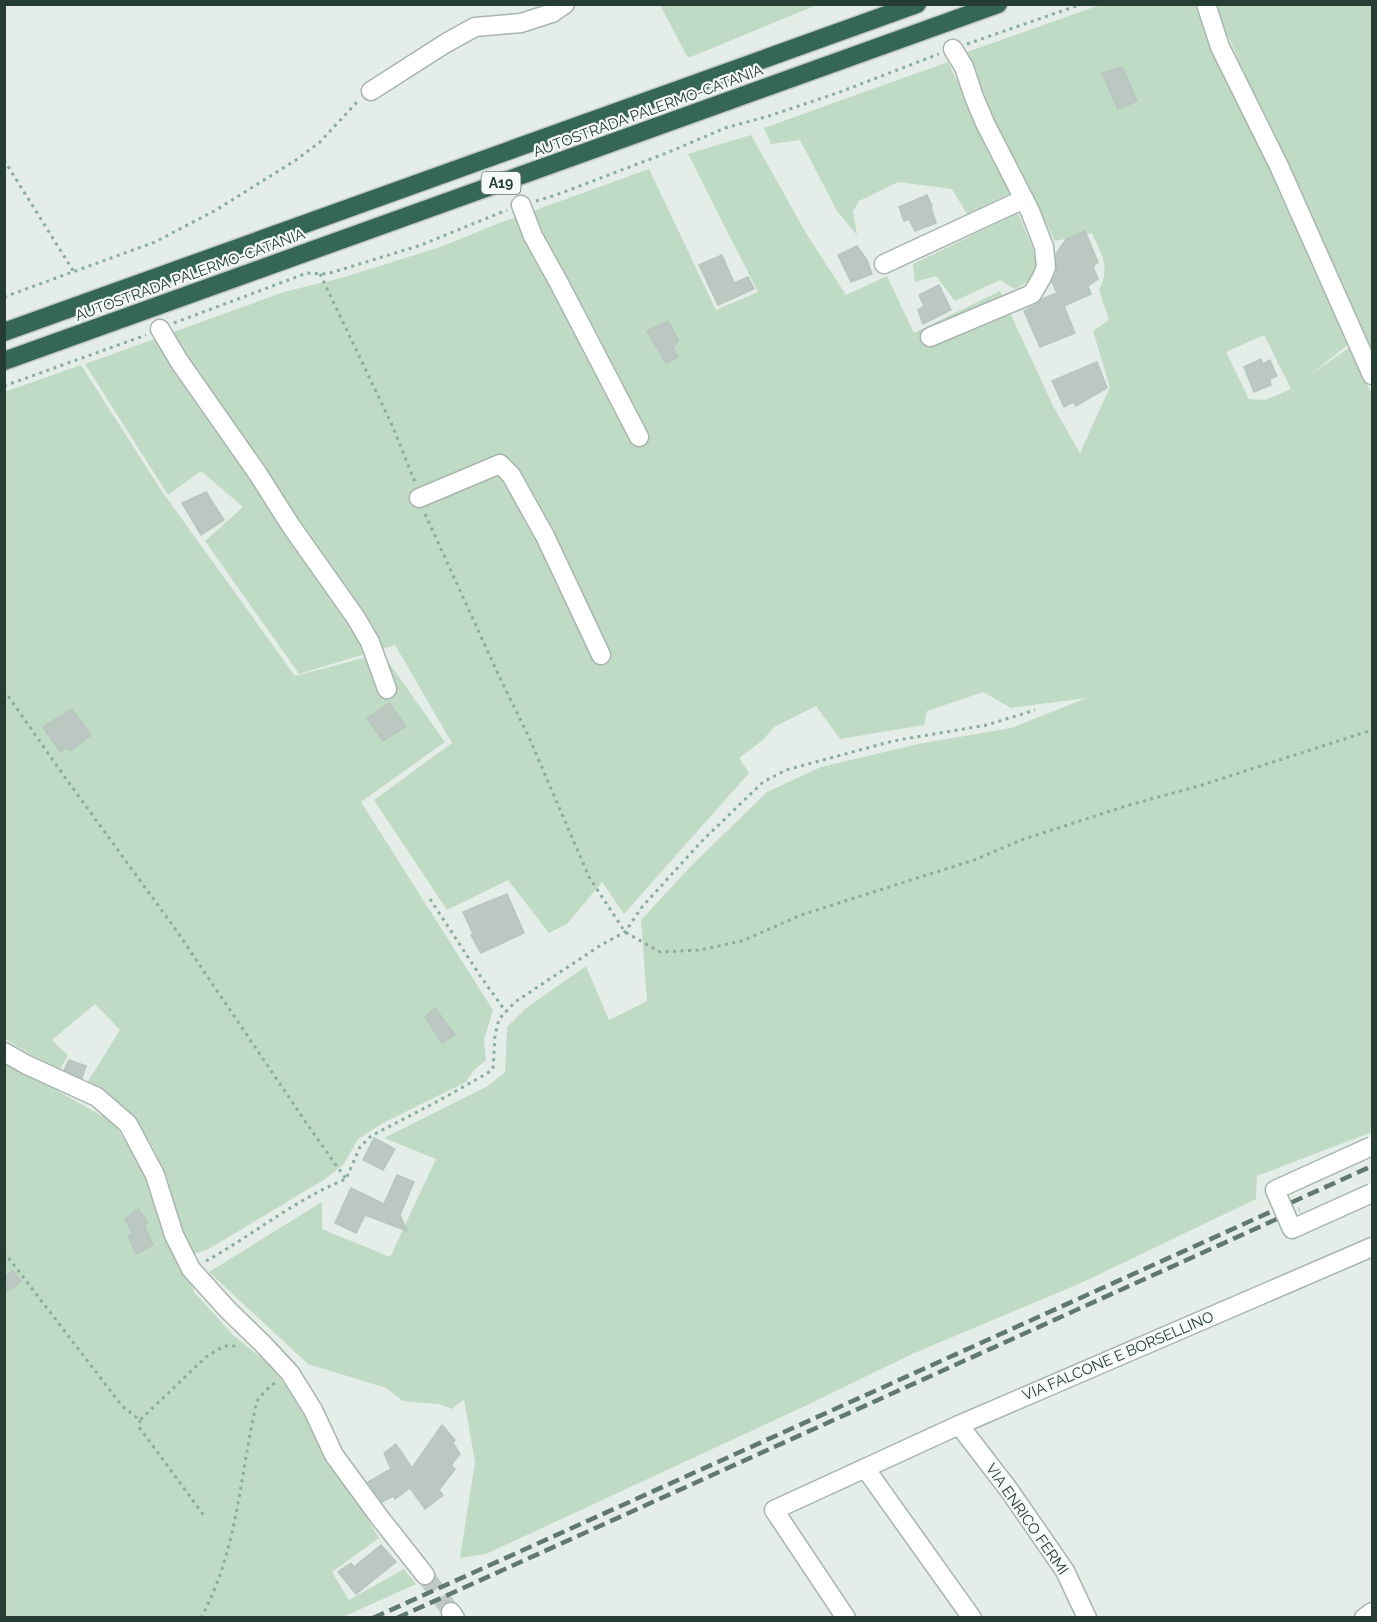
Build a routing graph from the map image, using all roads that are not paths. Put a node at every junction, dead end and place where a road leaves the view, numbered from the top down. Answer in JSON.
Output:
{"nodes":[{"id":1,"x":565,"y":4,"type":"edge"},
{"id":2,"x":917,"y":4,"type":"edge"},
{"id":3,"x":998,"y":4,"type":"edge"},
{"id":4,"x":1206,"y":4,"type":"edge"},
{"id":5,"x":953,"y":49,"type":"road end"},
{"id":6,"x":371,"y":91,"type":"road end"},
{"id":7,"x":1024,"y":199,"type":"junction"},
{"id":8,"x":521,"y":206,"type":"road end"},
{"id":9,"x":884,"y":264,"type":"dead end"},
{"id":10,"x":160,"y":329,"type":"road end"},
{"id":11,"x":4,"y":332,"type":"edge"},
{"id":12,"x":930,"y":337,"type":"dead end"},
{"id":13,"x":4,"y":361,"type":"edge"},
{"id":14,"x":1372,"y":375,"type":"edge"},
{"id":15,"x":639,"y":437,"type":"dead end"},
{"id":16,"x":419,"y":498,"type":"road end"},
{"id":17,"x":601,"y":655,"type":"dead end"},
{"id":18,"x":387,"y":689,"type":"dead end"},
{"id":19,"x":4,"y":1052,"type":"edge"},
{"id":20,"x":1372,"y":1146,"type":"edge"},
{"id":21,"x":1372,"y":1193,"type":"edge"},
{"id":22,"x":1372,"y":1247,"type":"edge"},
{"id":23,"x":959,"y":1425,"type":"junction"},
{"id":24,"x":865,"y":1468,"type":"junction"},
{"id":25,"x":425,"y":1575,"type":"tunnel mouth"},
{"id":26,"x":1372,"y":1612,"type":"edge"},
{"id":27,"x":846,"y":1617,"type":"edge"},
{"id":28,"x":972,"y":1617,"type":"edge"},
{"id":29,"x":1088,"y":1617,"type":"edge"},
{"id":30,"x":1364,"y":1617,"type":"edge"}],
"edges":[{"from":1,"to":6,"type":"street"},
{"from":2,"to":11,"type":"highway","name":"AUTOSTRADA PALERMO-CATANIA","number":"A19"},
{"from":3,"to":13,"type":"highway","name":"AUTOSTRADA PALERMO-CATANIA","number":"A19"},
{"from":4,"to":14,"type":"street"},
{"from":5,"to":7,"type":"street"},
{"from":7,"to":9,"type":"street"},
{"from":7,"to":12,"type":"street"},
{"from":8,"to":15,"type":"street"},
{"from":10,"to":18,"type":"street"},
{"from":16,"to":17,"type":"street"},
{"from":19,"to":25,"type":"street"},
{"from":20,"to":21,"type":"street","bridge":true},
{"from":22,"to":23,"type":"street","name":"VIA FALCONE E BORSELLINO"},
{"from":23,"to":24,"type":"street","name":"VIA FALCONE E BORSELLINO"},
{"from":23,"to":29,"type":"street","name":"VIA ENRICO FERMI"},
{"from":24,"to":27,"type":"street","name":"VIA FALCONE E BORSELLINO"},
{"from":24,"to":28,"type":"street"},
{"from":26,"to":30,"type":"street"}]}
